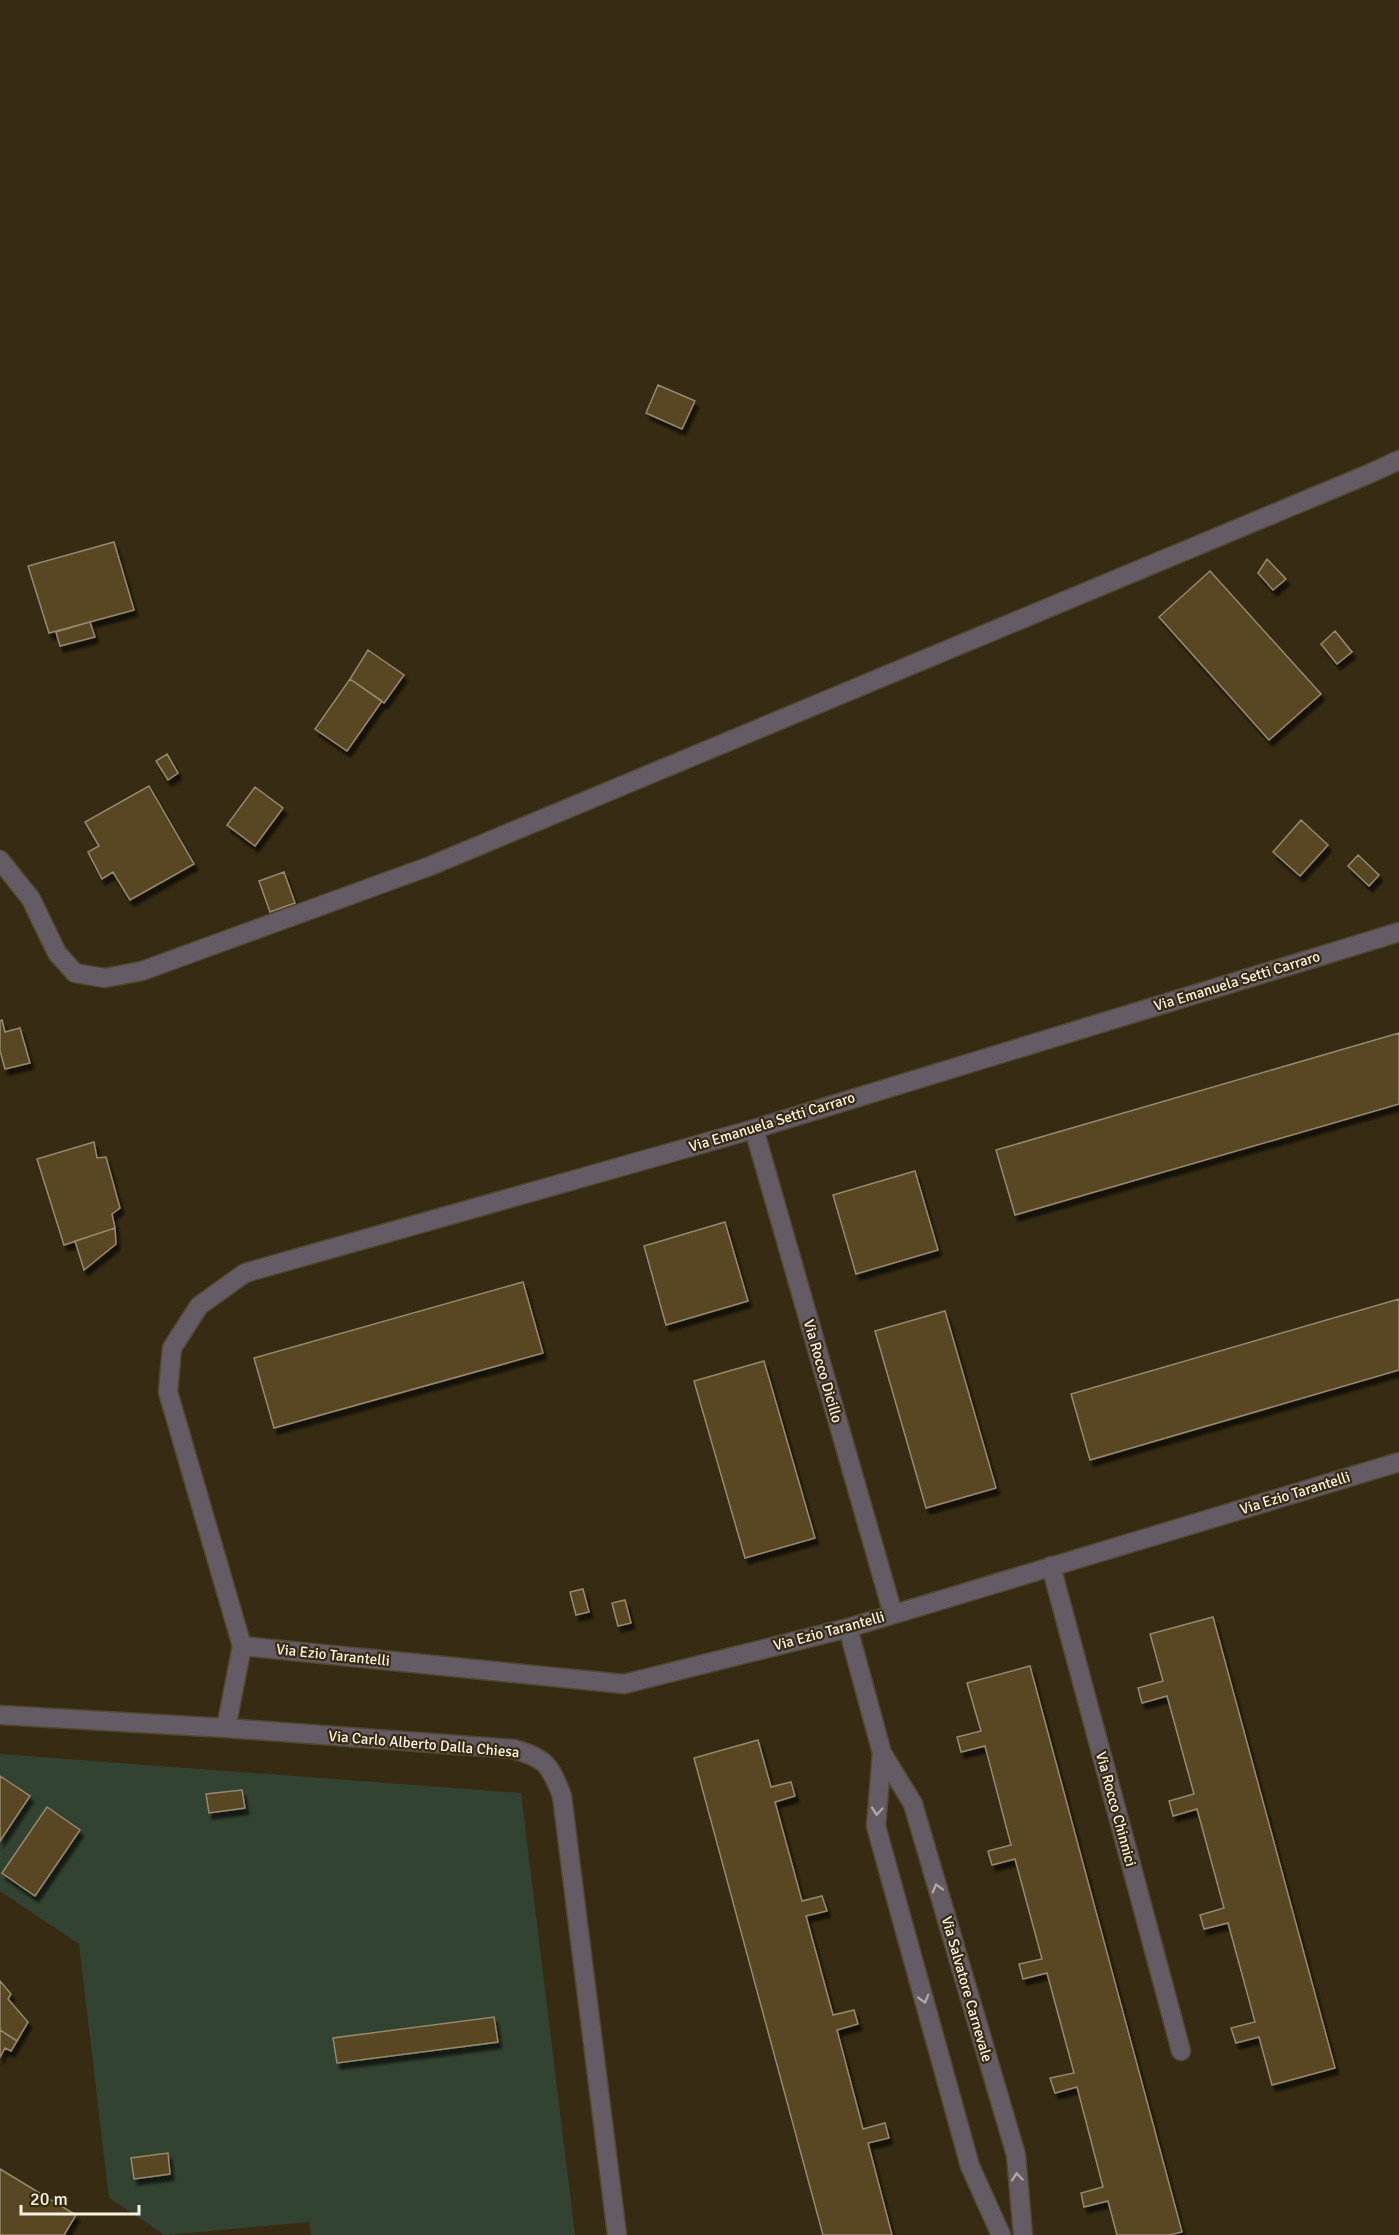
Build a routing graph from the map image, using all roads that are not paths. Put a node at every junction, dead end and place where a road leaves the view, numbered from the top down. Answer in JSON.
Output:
{"nodes":[{"id":1,"x":1399,"y":460,"type":"edge"},
{"id":2,"x":0,"y":860,"type":"edge"},
{"id":3,"x":1399,"y":932,"type":"edge"},
{"id":4,"x":754,"y":1129,"type":"junction"},
{"id":5,"x":1399,"y":1462,"type":"edge"},
{"id":6,"x":1051,"y":1566,"type":"junction"},
{"id":7,"x":893,"y":1614,"type":"junction"},
{"id":8,"x":848,"y":1628,"type":"junction"},
{"id":9,"x":242,"y":1646,"type":"junction"},
{"id":10,"x":0,"y":1715,"type":"edge"},
{"id":11,"x":226,"y":1728,"type":"junction"},
{"id":12,"x":882,"y":1753,"type":"junction"},
{"id":13,"x":1181,"y":2051,"type":"dead end"},
{"id":14,"x":617,"y":2235,"type":"edge"},
{"id":15,"x":1001,"y":2235,"type":"edge"},
{"id":16,"x":1023,"y":2235,"type":"edge"}],
"edges":[{"from":1,"to":2,"type":"street"},
{"from":3,"to":4,"type":"street","name":"Via Emanuela Setti Carraro"},
{"from":4,"to":7,"type":"street","name":"Via Rocco Dicillo"},
{"from":4,"to":9,"type":"street","name":"Via Emanuela Setti Carraro"},
{"from":5,"to":6,"type":"street","name":"Via Ezio Tarantelli"},
{"from":6,"to":7,"type":"street","name":"Via Ezio Tarantelli"},
{"from":6,"to":13,"type":"street","name":"Via Rocco Chinnici"},
{"from":7,"to":8,"type":"street","name":"Via Ezio Tarantelli"},
{"from":8,"to":9,"type":"street","name":"Via Ezio Tarantelli"},
{"from":8,"to":12,"type":"street","name":"Via Salvatore Carnevale"},
{"from":9,"to":11,"type":"street"},
{"from":10,"to":11,"type":"street","name":"Via Carlo Alberto Dalla Chiesa"},
{"from":11,"to":14,"type":"street","name":"Via Carlo Alberto Dalla Chiesa"},
{"from":12,"to":15,"type":"street","name":"Via Salvatore Carnevale","one_way":true},
{"from":16,"to":12,"type":"street","name":"Via Salvatore Carnevale","one_way":true}]}
